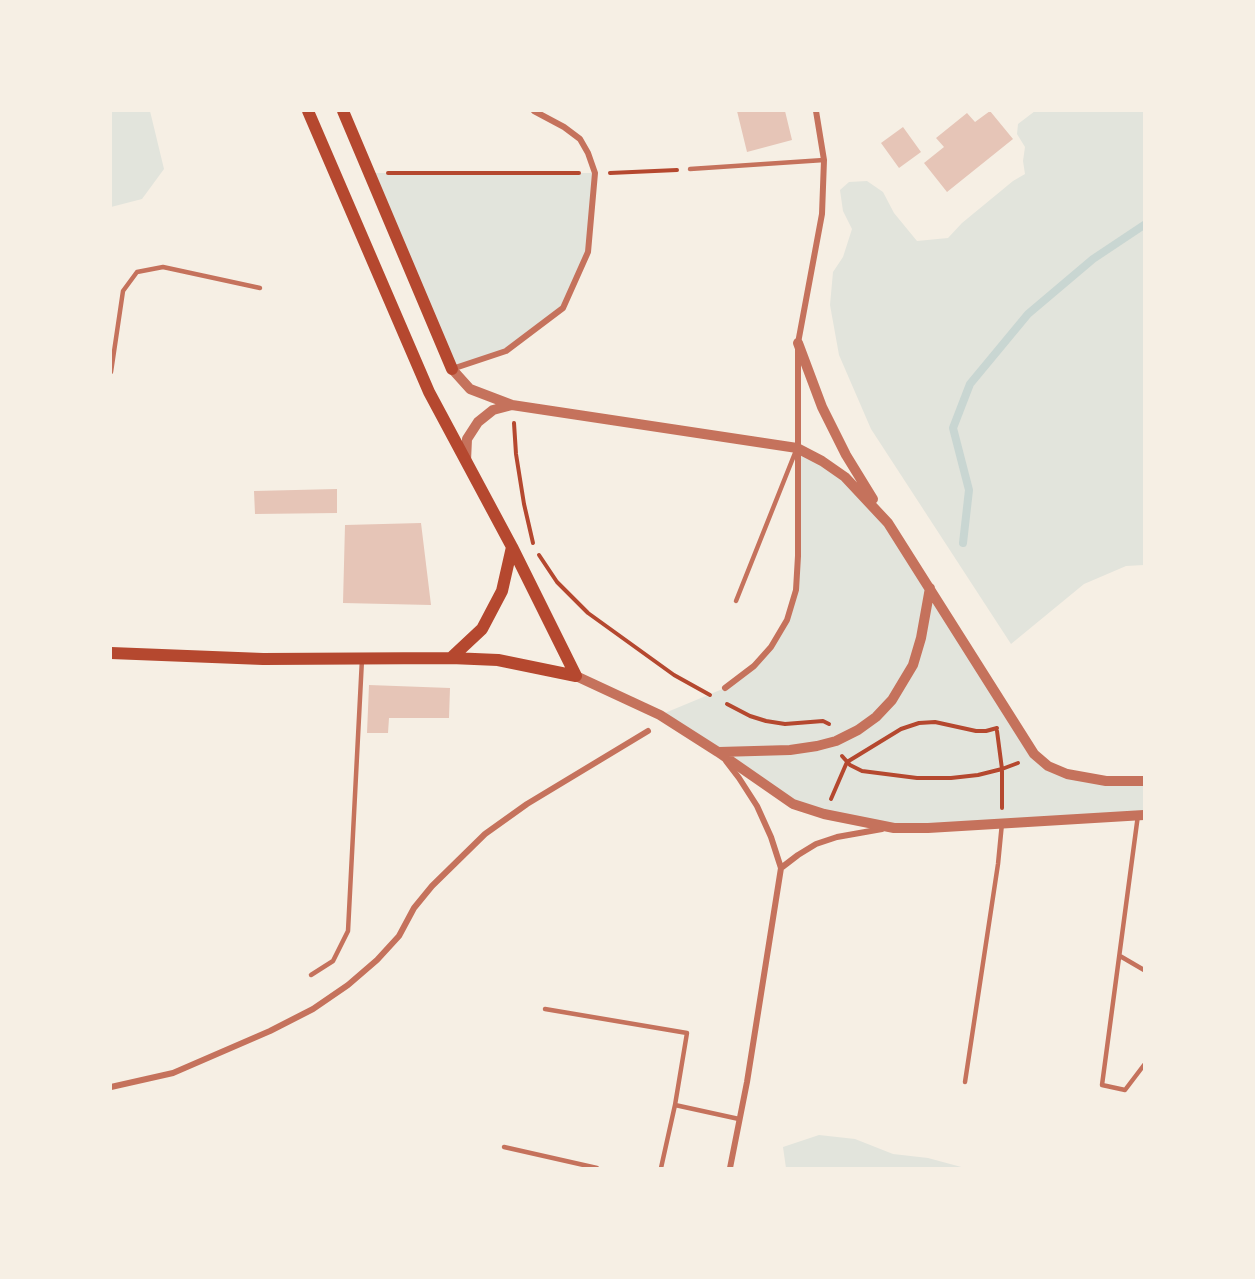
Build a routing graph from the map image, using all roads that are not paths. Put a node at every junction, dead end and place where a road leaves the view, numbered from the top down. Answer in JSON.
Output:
{"nodes":[{"id":1,"x":308,"y":111,"type":"edge"},
{"id":2,"x":343,"y":111,"type":"edge"},
{"id":3,"x":534,"y":111,"type":"edge"},
{"id":4,"x":816,"y":111,"type":"edge"},
{"id":5,"x":824,"y":160,"type":"junction"},
{"id":6,"x":690,"y":170,"type":"road end"},
{"id":7,"x":260,"y":288,"type":"dead end"},
{"id":8,"x":798,"y":343,"type":"junction"},
{"id":9,"x":452,"y":369,"type":"junction"},
{"id":10,"x":111,"y":372,"type":"edge"},
{"id":11,"x":512,"y":405,"type":"junction"},
{"id":12,"x":797,"y":448,"type":"junction"},
{"id":13,"x":466,"y":461,"type":"junction"},
{"id":14,"x":888,"y":523,"type":"junction"},
{"id":15,"x":512,"y":547,"type":"junction"},
{"id":16,"x":930,"y":588,"type":"junction"},
{"id":17,"x":736,"y":601,"type":"dead end"},
{"id":18,"x":111,"y":653,"type":"edge"},
{"id":19,"x":451,"y":658,"type":"junction"},
{"id":20,"x":362,"y":659,"type":"junction"},
{"id":21,"x":576,"y":676,"type":"junction"},
{"id":22,"x":725,"y":688,"type":"dead end"},
{"id":23,"x":648,"y":731,"type":"dead end"},
{"id":24,"x":718,"y":752,"type":"junction"},
{"id":25,"x":1144,"y":781,"type":"edge"},
{"id":26,"x":1141,"y":815,"type":"edge"},
{"id":27,"x":1002,"y":823,"type":"junction"},
{"id":28,"x":894,"y":828,"type":"junction"},
{"id":29,"x":781,"y":868,"type":"junction"},
{"id":30,"x":1120,"y":956,"type":"junction"},
{"id":31,"x":1144,"y":970,"type":"edge"},
{"id":32,"x":311,"y":975,"type":"dead end"},
{"id":33,"x":545,"y":1009,"type":"dead end"},
{"id":34,"x":1144,"y":1065,"type":"edge"},
{"id":35,"x":965,"y":1082,"type":"dead end"},
{"id":36,"x":111,"y":1087,"type":"edge"},
{"id":37,"x":675,"y":1105,"type":"junction"},
{"id":38,"x":739,"y":1119,"type":"junction"},
{"id":39,"x":504,"y":1147,"type":"dead end"},
{"id":40,"x":597,"y":1168,"type":"edge"},
{"id":41,"x":662,"y":1168,"type":"edge"},
{"id":42,"x":730,"y":1168,"type":"edge"}],
"edges":[{"from":1,"to":13,"type":"main road"},
{"from":2,"to":9,"type":"main road"},
{"from":3,"to":9,"type":"street"},
{"from":4,"to":5,"type":"street"},
{"from":5,"to":6,"type":"lane"},
{"from":5,"to":8,"type":"street"},
{"from":7,"to":10,"type":"lane"},
{"from":8,"to":12,"type":"street"},
{"from":8,"to":14,"type":"street"},
{"from":9,"to":11,"type":"street"},
{"from":11,"to":12,"type":"street"},
{"from":11,"to":13,"type":"street"},
{"from":12,"to":14,"type":"street"},
{"from":12,"to":17,"type":"lane"},
{"from":12,"to":22,"type":"street"},
{"from":13,"to":15,"type":"main road"},
{"from":14,"to":16,"type":"street"},
{"from":15,"to":19,"type":"main road"},
{"from":15,"to":21,"type":"main road"},
{"from":16,"to":24,"type":"street"},
{"from":16,"to":25,"type":"street"},
{"from":18,"to":20,"type":"main road"},
{"from":19,"to":20,"type":"main road"},
{"from":19,"to":21,"type":"main road"},
{"from":20,"to":32,"type":"lane"},
{"from":21,"to":24,"type":"street"},
{"from":23,"to":36,"type":"street"},
{"from":24,"to":28,"type":"street"},
{"from":24,"to":29,"type":"street"},
{"from":26,"to":27,"type":"street"},
{"from":26,"to":30,"type":"lane"},
{"from":27,"to":28,"type":"street"},
{"from":27,"to":35,"type":"lane"},
{"from":28,"to":29,"type":"street"},
{"from":29,"to":38,"type":"street"},
{"from":30,"to":31,"type":"lane"},
{"from":30,"to":34,"type":"lane"},
{"from":33,"to":37,"type":"lane"},
{"from":37,"to":38,"type":"lane"},
{"from":37,"to":41,"type":"lane"},
{"from":38,"to":42,"type":"street"},
{"from":39,"to":40,"type":"lane"}]}
